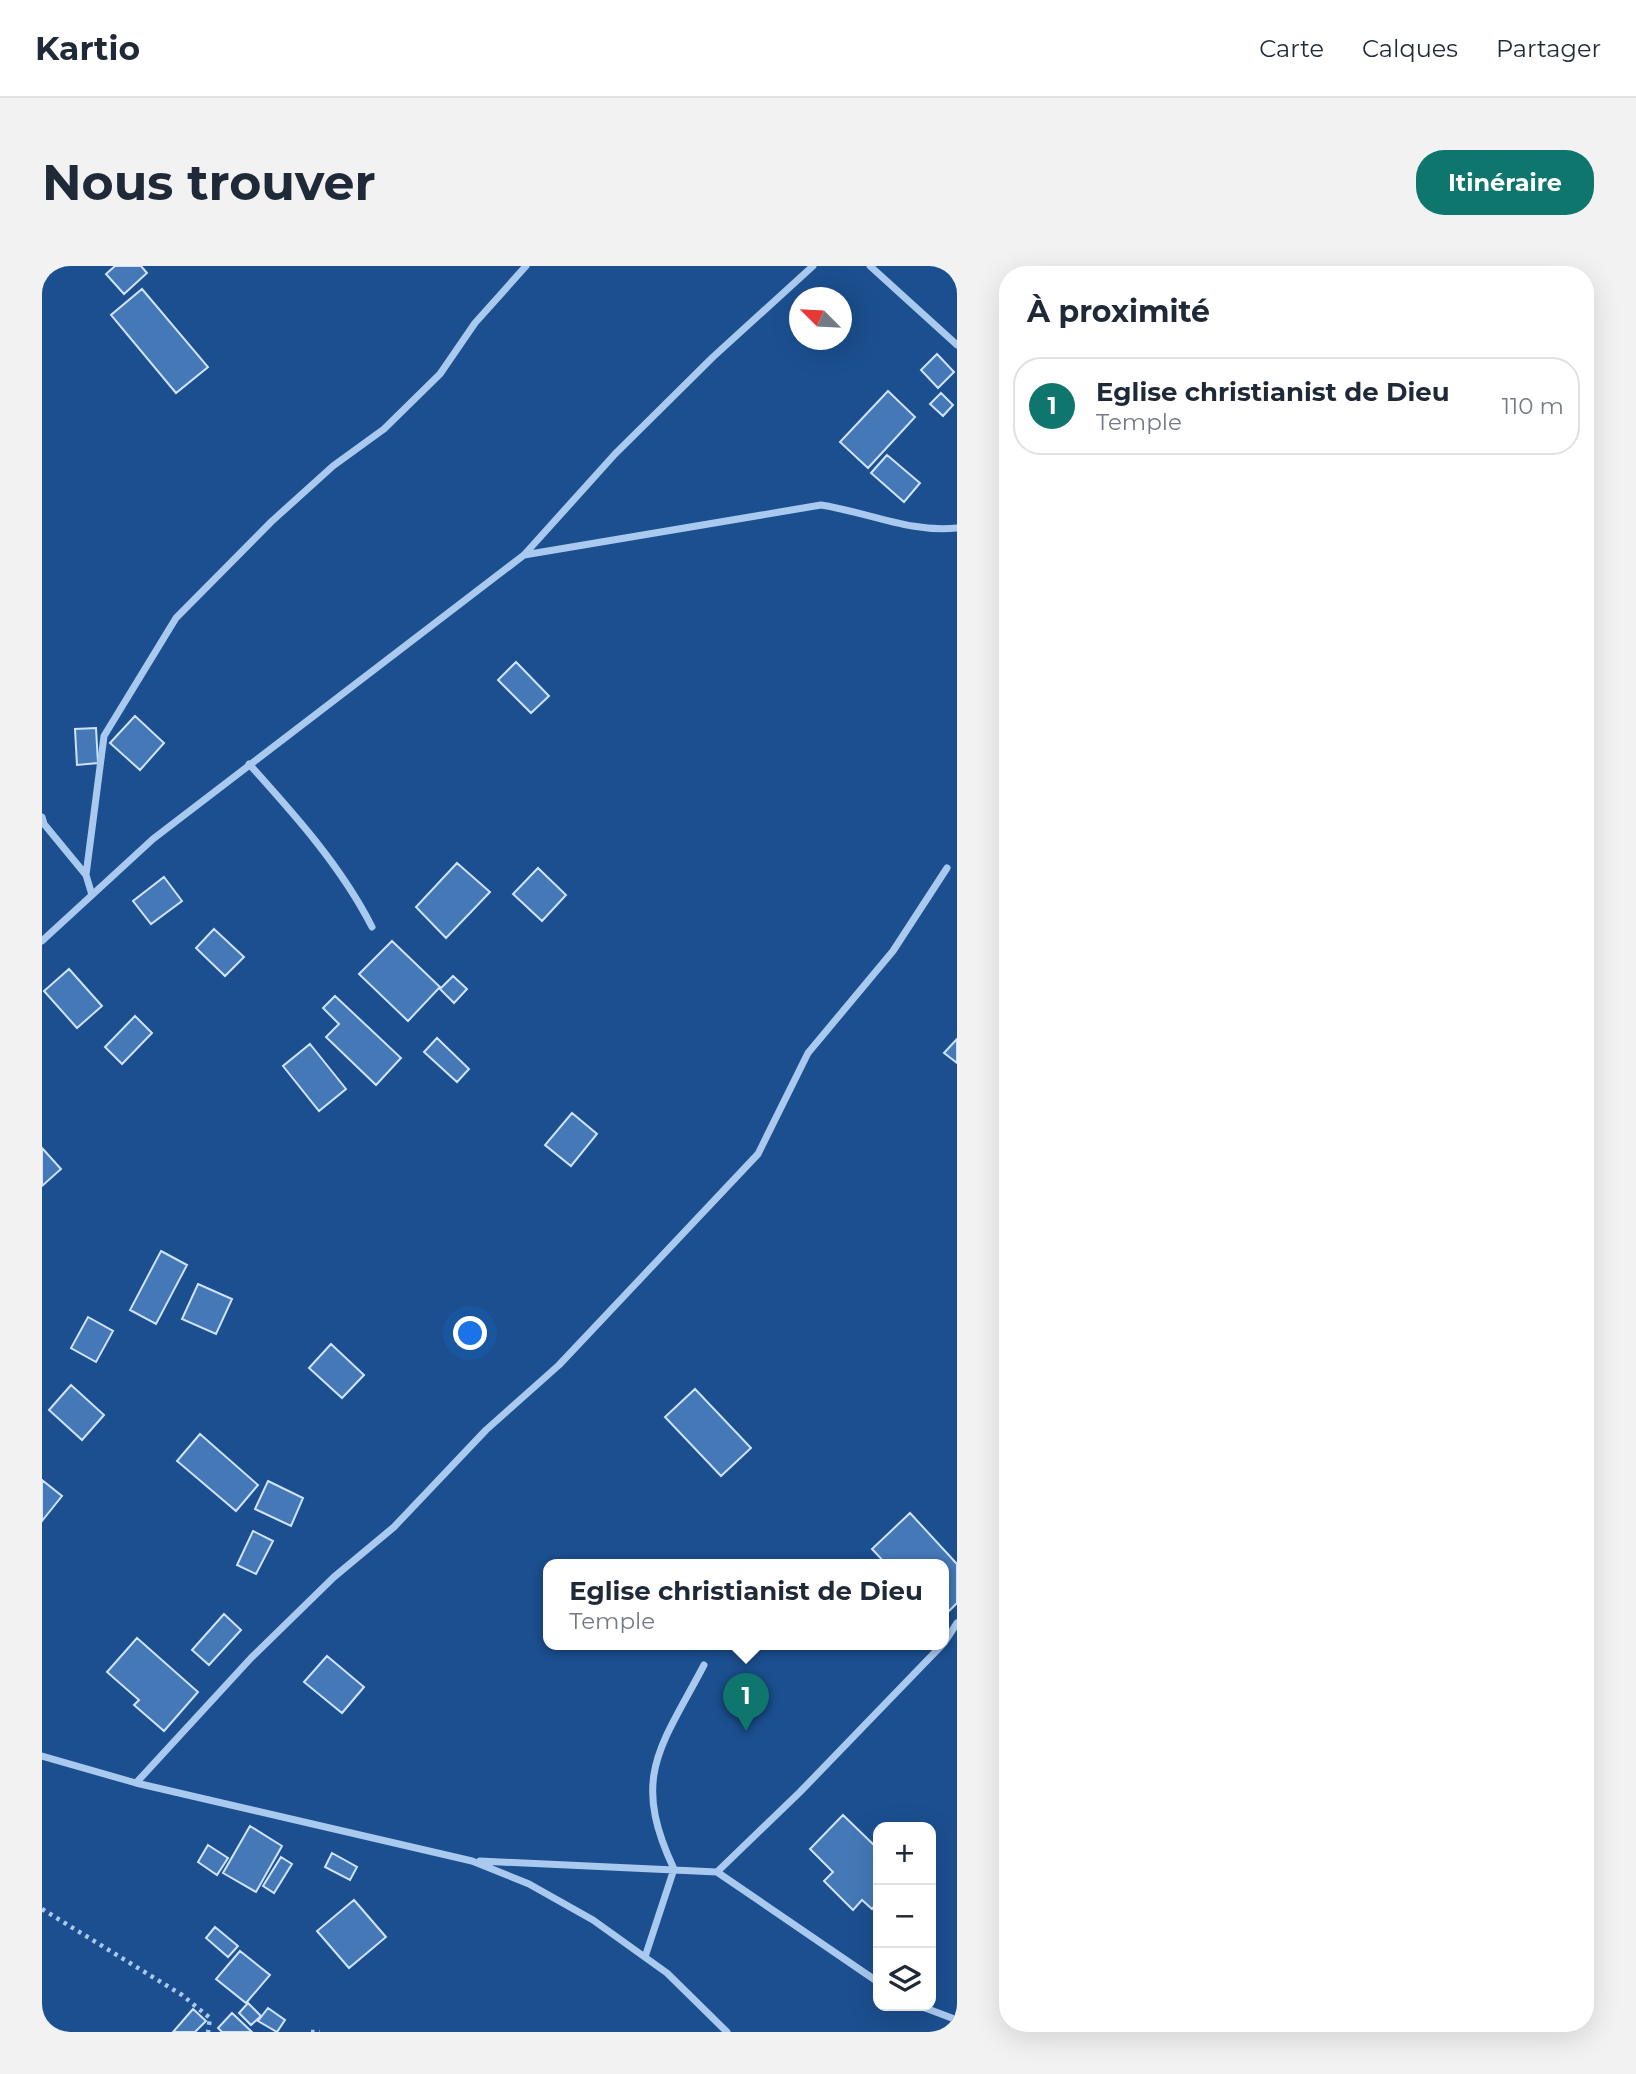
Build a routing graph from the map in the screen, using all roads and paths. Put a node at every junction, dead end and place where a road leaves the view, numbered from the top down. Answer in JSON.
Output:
{"nodes":[{"id":1,"x":526,"y":266,"type":"edge"},
{"id":2,"x":813,"y":266,"type":"edge"},
{"id":3,"x":870,"y":266,"type":"edge"},
{"id":4,"x":957,"y":345,"type":"edge"},
{"id":5,"x":957,"y":528,"type":"edge"},
{"id":6,"x":524,"y":555,"type":"junction"},
{"id":7,"x":249,"y":764,"type":"junction"},
{"id":8,"x":42,"y":817,"type":"edge"},
{"id":9,"x":947,"y":868,"type":"dead end"},
{"id":10,"x":86,"y":875,"type":"junction"},
{"id":11,"x":92,"y":894,"type":"junction"},
{"id":12,"x":372,"y":926,"type":"dead end"},
{"id":13,"x":42,"y":941,"type":"edge"},
{"id":14,"x":937,"y":1650,"type":"edge"},
{"id":15,"x":704,"y":1665,"type":"dead end"},
{"id":16,"x":42,"y":1756,"type":"edge"},
{"id":17,"x":135,"y":1783,"type":"junction"},
{"id":18,"x":472,"y":1861,"type":"junction"},
{"id":19,"x":674,"y":1869,"type":"junction"},
{"id":20,"x":717,"y":1872,"type":"junction"},
{"id":21,"x":42,"y":1909,"type":"edge"},
{"id":22,"x":645,"y":1957,"type":"junction"},
{"id":23,"x":873,"y":1979,"type":"edge"},
{"id":24,"x":933,"y":2011,"type":"edge"},
{"id":25,"x":957,"y":2020,"type":"edge"},
{"id":26,"x":208,"y":2032,"type":"edge"},
{"id":27,"x":312,"y":2032,"type":"edge"},
{"id":28,"x":320,"y":2032,"type":"edge"},
{"id":29,"x":727,"y":2032,"type":"edge"}],
"edges":[{"from":1,"to":10,"type":"street"},
{"from":2,"to":6,"type":"street"},
{"from":3,"to":4,"type":"street"},
{"from":5,"to":6,"type":"street"},
{"from":6,"to":7,"type":"street"},
{"from":7,"to":11,"type":"street"},
{"from":7,"to":12,"type":"street"},
{"from":8,"to":10,"type":"street"},
{"from":9,"to":17,"type":"street"},
{"from":10,"to":11,"type":"street"},
{"from":11,"to":13,"type":"street"},
{"from":14,"to":20,"type":"street"},
{"from":15,"to":19,"type":"street"},
{"from":16,"to":17,"type":"street"},
{"from":17,"to":18,"type":"street"},
{"from":18,"to":19,"type":"street"},
{"from":18,"to":22,"type":"street"},
{"from":19,"to":20,"type":"street"},
{"from":19,"to":22,"type":"street"},
{"from":20,"to":23,"type":"street"},
{"from":21,"to":26,"type":"path"},
{"from":22,"to":29,"type":"street"},
{"from":24,"to":25,"type":"street"},
{"from":27,"to":28,"type":"path"}]}
